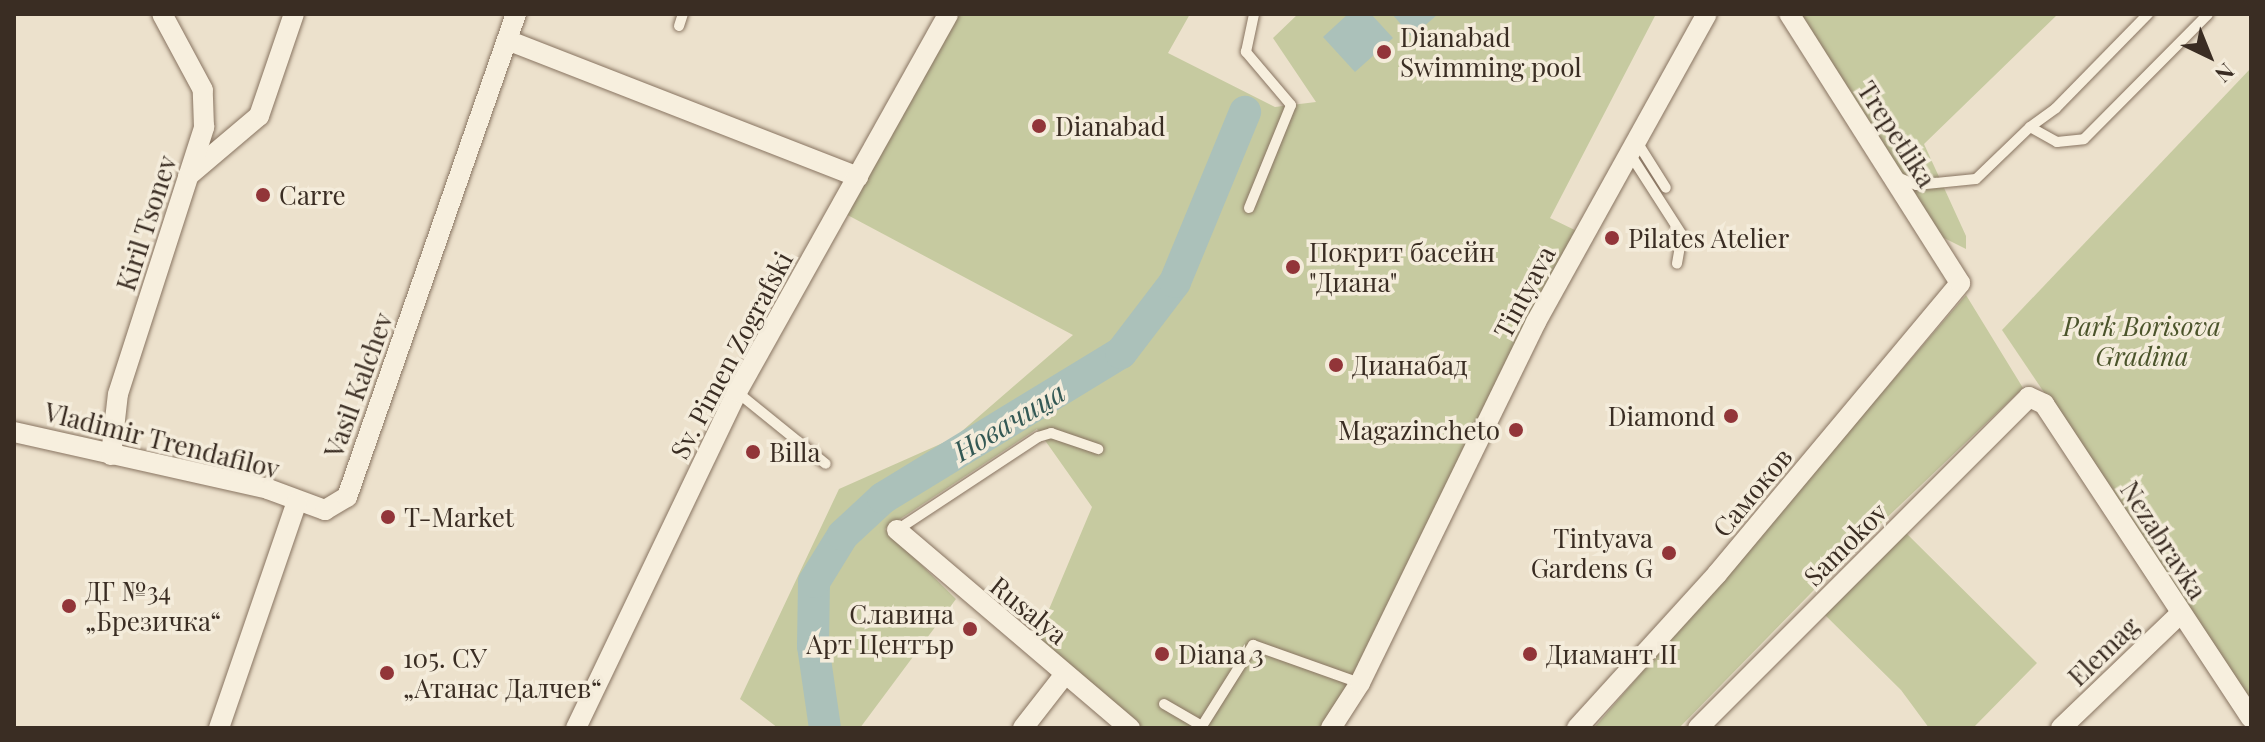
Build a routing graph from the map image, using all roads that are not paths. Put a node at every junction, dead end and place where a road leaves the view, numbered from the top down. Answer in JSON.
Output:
{"nodes":[{"id":1,"x":162,"y":14,"type":"edge"},
{"id":2,"x":294,"y":14,"type":"edge"},
{"id":3,"x":516,"y":14,"type":"edge"},
{"id":4,"x":683,"y":14,"type":"edge"},
{"id":5,"x":948,"y":14,"type":"edge"},
{"id":6,"x":1254,"y":14,"type":"edge"},
{"id":7,"x":1707,"y":14,"type":"edge"},
{"id":8,"x":1789,"y":14,"type":"edge"},
{"id":9,"x":2148,"y":14,"type":"edge"},
{"id":10,"x":2208,"y":14,"type":"edge"},
{"id":11,"x":679,"y":26,"type":"dead end"},
{"id":12,"x":507,"y":40,"type":"junction"},
{"id":13,"x":2030,"y":127,"type":"junction"},
{"id":14,"x":1633,"y":148,"type":"junction"},
{"id":15,"x":1894,"y":175,"type":"junction"},
{"id":16,"x":188,"y":176,"type":"junction"},
{"id":17,"x":858,"y":177,"type":"junction"},
{"id":18,"x":1666,"y":188,"type":"dead end"},
{"id":19,"x":1249,"y":208,"type":"dead end"},
{"id":20,"x":1677,"y":264,"type":"dead end"},
{"id":21,"x":1960,"y":283,"type":"joint"},
{"id":22,"x":737,"y":392,"type":"junction"},
{"id":23,"x":2029,"y":397,"type":"joint"},
{"id":24,"x":14,"y":432,"type":"edge"},
{"id":25,"x":1098,"y":449,"type":"dead end"},
{"id":26,"x":111,"y":455,"type":"junction"},
{"id":27,"x":826,"y":464,"type":"dead end"},
{"id":28,"x":297,"y":502,"type":"junction"},
{"id":29,"x":897,"y":530,"type":"joint"},
{"id":30,"x":2181,"y":613,"type":"junction"},
{"id":31,"x":1065,"y":674,"type":"junction"},
{"id":32,"x":1360,"y":683,"type":"junction"},
{"id":33,"x":1164,"y":704,"type":"dead end"},
{"id":34,"x":2251,"y":718,"type":"edge"},
{"id":35,"x":219,"y":728,"type":"edge"},
{"id":36,"x":577,"y":728,"type":"edge"},
{"id":37,"x":1023,"y":728,"type":"edge"},
{"id":38,"x":1130,"y":728,"type":"edge"},
{"id":39,"x":1331,"y":728,"type":"edge"},
{"id":40,"x":1577,"y":728,"type":"edge"},
{"id":41,"x":1698,"y":728,"type":"edge"},
{"id":42,"x":2061,"y":728,"type":"edge"}],
"edges":[{"from":1,"to":16,"type":"street","name":"Kiril Tsonev"},
{"from":2,"to":16,"type":"street"},
{"from":3,"to":12,"type":"street","name":"Vasil Kalchev"},
{"from":4,"to":11,"type":"lane"},
{"from":5,"to":17,"type":"street","name":"Sv. Pimen Zografski"},
{"from":6,"to":19,"type":"lane"},
{"from":7,"to":14,"type":"street","name":"Tintyava"},
{"from":8,"to":15,"type":"street","name":"Trepetlika"},
{"from":9,"to":13,"type":"lane"},
{"from":10,"to":13,"type":"lane"},
{"from":12,"to":17,"type":"street"},
{"from":12,"to":28,"type":"street","name":"Vasil Kalchev"},
{"from":13,"to":15,"type":"lane"},
{"from":14,"to":18,"type":"lane"},
{"from":14,"to":20,"type":"lane"},
{"from":14,"to":32,"type":"street","name":"Tintyava"},
{"from":15,"to":21,"type":"street","name":"Trepetlika"},
{"from":16,"to":26,"type":"street","name":"Kiril Tsonev"},
{"from":17,"to":22,"type":"street","name":"Sv. Pimen Zografski"},
{"from":21,"to":40,"type":"street","name":"Самоков"},
{"from":22,"to":27,"type":"lane"},
{"from":22,"to":36,"type":"street","name":"Sv. Pimen Zografski"},
{"from":23,"to":30,"type":"street","name":"Nezabravka"},
{"from":23,"to":41,"type":"street","name":"Samokov"},
{"from":24,"to":26,"type":"street","name":"Vladimir Trendafilov"},
{"from":25,"to":29,"type":"lane"},
{"from":26,"to":28,"type":"street","name":"Vladimir Trendafilov"},
{"from":28,"to":35,"type":"street"},
{"from":29,"to":31,"type":"street","name":"Rusalya"},
{"from":30,"to":34,"type":"street","name":"Nezabravka"},
{"from":30,"to":42,"type":"street","name":"Elemag"},
{"from":31,"to":37,"type":"street"},
{"from":31,"to":38,"type":"street","name":"Rusalya"},
{"from":32,"to":33,"type":"lane"},
{"from":32,"to":39,"type":"street","name":"Tintyava"}]}
